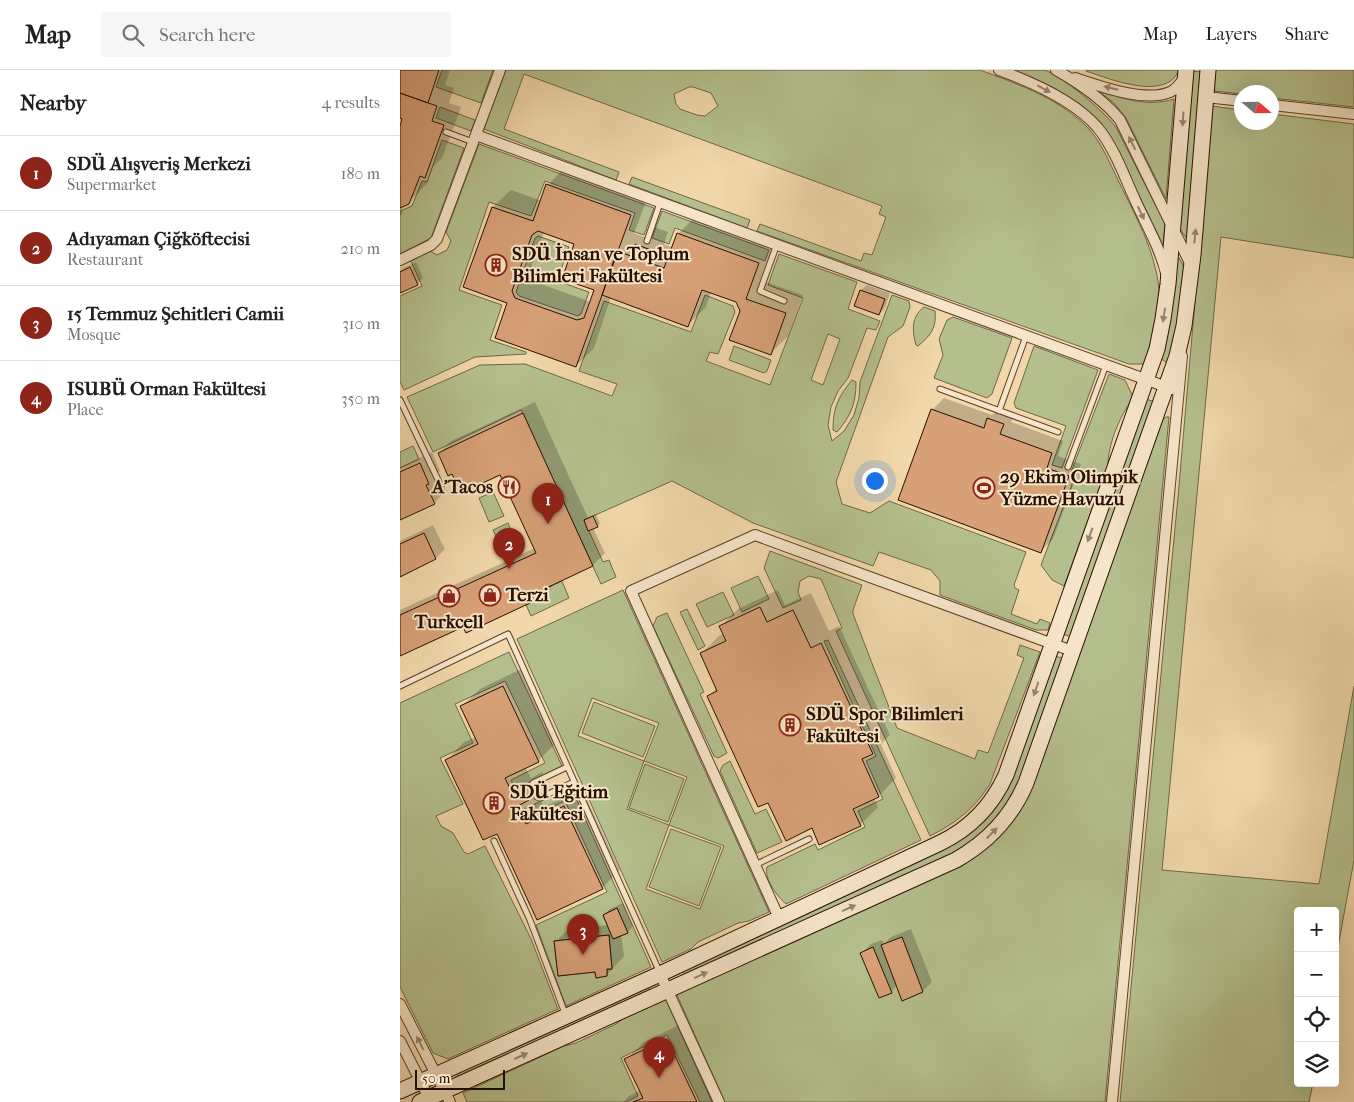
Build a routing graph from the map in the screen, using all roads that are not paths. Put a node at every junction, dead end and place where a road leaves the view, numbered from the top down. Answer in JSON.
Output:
{"nodes":[{"id":1,"x":500,"y":70,"type":"edge"},
{"id":2,"x":999,"y":70,"type":"edge"},
{"id":3,"x":1208,"y":70,"type":"edge"},
{"id":4,"x":1060,"y":72,"type":"edge"},
{"id":5,"x":1186,"y":73,"type":"edge"},
{"id":6,"x":1206,"y":98,"type":"junction"},
{"id":7,"x":1234,"y":100,"type":"edge"},
{"id":8,"x":1279,"y":105,"type":"edge"},
{"id":9,"x":1354,"y":114,"type":"edge"},
{"id":10,"x":446,"y":132,"type":"dead end"},
{"id":11,"x":474,"y":138,"type":"junction"},
{"id":12,"x":660,"y":202,"type":"junction"},
{"id":13,"x":1173,"y":229,"type":"junction"},
{"id":14,"x":647,"y":241,"type":"dead end"},
{"id":15,"x":777,"y":244,"type":"junction"},
{"id":16,"x":400,"y":260,"type":"edge"},
{"id":17,"x":1191,"y":266,"type":"junction"},
{"id":18,"x":1168,"y":284,"type":"junction"},
{"id":19,"x":784,"y":301,"type":"dead end"},
{"id":20,"x":1184,"y":326,"type":"junction"},
{"id":21,"x":1027,"y":336,"type":"junction"},
{"id":22,"x":1106,"y":364,"type":"junction"},
{"id":23,"x":1147,"y":379,"type":"junction"},
{"id":24,"x":1167,"y":386,"type":"junction"},
{"id":25,"x":940,"y":389,"type":"dead end"},
{"id":26,"x":1178,"y":398,"type":"junction"},
{"id":27,"x":400,"y":400,"type":"edge"},
{"id":28,"x":999,"y":411,"type":"junction"},
{"id":29,"x":1058,"y":432,"type":"dead end"},
{"id":30,"x":1068,"y":467,"type":"dead end"},
{"id":31,"x":441,"y":486,"type":"dead end"},
{"id":32,"x":1052,"y":643,"type":"junction"},
{"id":33,"x":1072,"y":651,"type":"junction"},
{"id":34,"x":400,"y":686,"type":"edge"},
{"id":35,"x":568,"y":767,"type":"junction"},
{"id":36,"x":574,"y":782,"type":"junction"},
{"id":37,"x":809,"y":839,"type":"dead end"},
{"id":38,"x":494,"y":841,"type":"dead end"},
{"id":39,"x":755,"y":864,"type":"junction"},
{"id":40,"x":779,"y":918,"type":"junction"},
{"id":41,"x":660,"y":974,"type":"junction"},
{"id":42,"x":668,"y":990,"type":"junction"},
{"id":43,"x":400,"y":1004,"type":"edge"},
{"id":44,"x":566,"y":1016,"type":"junction"},
{"id":45,"x":400,"y":1040,"type":"edge"},
{"id":46,"x":436,"y":1074,"type":"junction"},
{"id":47,"x":421,"y":1082,"type":"junction"},
{"id":48,"x":400,"y":1091,"type":"edge"},
{"id":49,"x":447,"y":1097,"type":"edge"},
{"id":50,"x":427,"y":1101,"type":"edge"},
{"id":51,"x":719,"y":1102,"type":"edge"},
{"id":52,"x":1112,"y":1102,"type":"edge"}],
"edges":[{"from":1,"to":11,"type":"street"},
{"from":2,"to":18,"type":"street","one_way":true},
{"from":3,"to":6,"type":"street"},
{"from":5,"to":4,"type":"street","one_way":true},
{"from":13,"to":4,"type":"street","one_way":true},
{"from":5,"to":13,"type":"street","one_way":true},
{"from":6,"to":7,"type":"street"},
{"from":17,"to":6,"type":"street","one_way":true},
{"from":8,"to":9,"type":"street"},
{"from":10,"to":11,"type":"lane"},
{"from":11,"to":12,"type":"street"},
{"from":11,"to":16,"type":"street"},
{"from":12,"to":14,"type":"lane"},
{"from":12,"to":15,"type":"street"},
{"from":13,"to":17,"type":"street"},
{"from":13,"to":18,"type":"street"},
{"from":15,"to":19,"type":"lane"},
{"from":15,"to":21,"type":"street"},
{"from":17,"to":20,"type":"street"},
{"from":18,"to":23,"type":"street","one_way":true},
{"from":20,"to":24,"type":"street"},
{"from":20,"to":26,"type":"street"},
{"from":21,"to":22,"type":"street"},
{"from":21,"to":28,"type":"lane"},
{"from":22,"to":23,"type":"street"},
{"from":22,"to":30,"type":"lane"},
{"from":23,"to":24,"type":"street"},
{"from":23,"to":32,"type":"street","one_way":true},
{"from":24,"to":26,"type":"street"},
{"from":24,"to":33,"type":"street"},
{"from":25,"to":28,"type":"lane"},
{"from":26,"to":52,"type":"street"},
{"from":27,"to":31,"type":"lane"},
{"from":28,"to":29,"type":"lane"},
{"from":32,"to":33,"type":"street"},
{"from":32,"to":39,"type":"street"},
{"from":32,"to":40,"type":"street","one_way":true},
{"from":42,"to":33,"type":"street","one_way":true},
{"from":34,"to":35,"type":"lane"},
{"from":35,"to":36,"type":"lane"},
{"from":35,"to":36,"type":"lane"},
{"from":36,"to":41,"type":"lane"},
{"from":37,"to":39,"type":"lane"},
{"from":38,"to":44,"type":"lane"},
{"from":39,"to":40,"type":"street"},
{"from":40,"to":41,"type":"street"},
{"from":41,"to":42,"type":"street"},
{"from":41,"to":44,"type":"street"},
{"from":49,"to":42,"type":"street","one_way":true},
{"from":42,"to":51,"type":"street"},
{"from":46,"to":43,"type":"street","one_way":true},
{"from":44,"to":46,"type":"street"},
{"from":45,"to":47,"type":"street"},
{"from":46,"to":47,"type":"street"},
{"from":46,"to":49,"type":"street"},
{"from":47,"to":48,"type":"street"},
{"from":47,"to":50,"type":"street"},
{"from":49,"to":50,"type":"street"}]}
